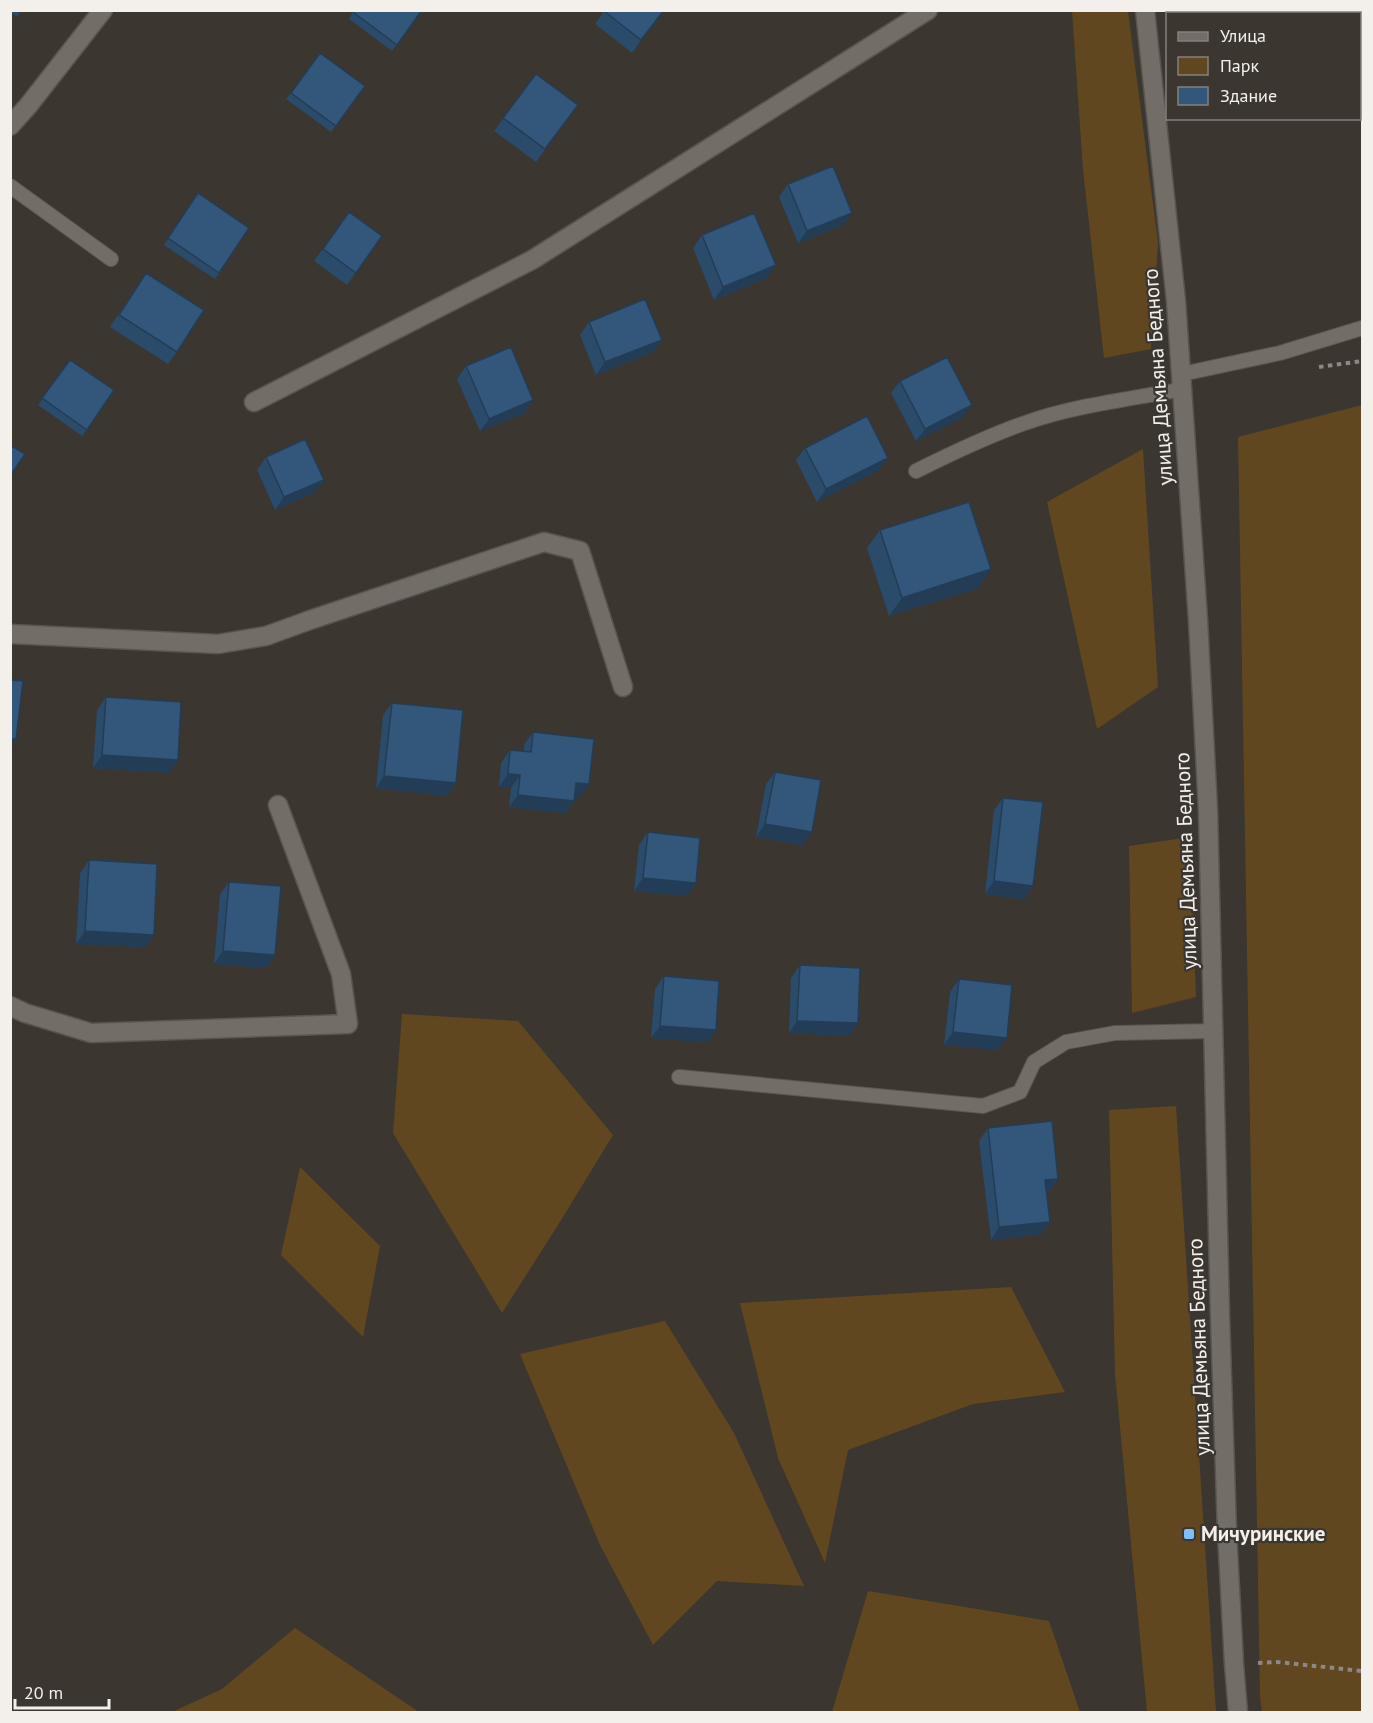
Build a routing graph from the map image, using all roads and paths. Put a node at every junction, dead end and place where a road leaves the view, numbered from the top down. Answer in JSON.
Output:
{"nodes":[{"id":1,"x":103,"y":10,"type":"edge"},
{"id":2,"x":928,"y":10,"type":"edge"},
{"id":3,"x":1145,"y":10,"type":"edge"},
{"id":4,"x":10,"y":126,"type":"edge"},
{"id":5,"x":10,"y":186,"type":"edge"},
{"id":6,"x":111,"y":259,"type":"dead end"},
{"id":7,"x":1362,"y":328,"type":"edge"},
{"id":8,"x":1182,"y":381,"type":"junction"},
{"id":9,"x":254,"y":402,"type":"dead end"},
{"id":10,"x":916,"y":471,"type":"dead end"},
{"id":11,"x":10,"y":634,"type":"edge"},
{"id":12,"x":623,"y":687,"type":"dead end"},
{"id":13,"x":278,"y":805,"type":"dead end"},
{"id":14,"x":10,"y":1006,"type":"edge"},
{"id":15,"x":1214,"y":1031,"type":"junction"},
{"id":16,"x":679,"y":1077,"type":"dead end"},
{"id":17,"x":1234,"y":1664,"type":"junction"},
{"id":18,"x":1362,"y":1671,"type":"edge"},
{"id":19,"x":1238,"y":1713,"type":"edge"}],
"edges":[{"from":1,"to":4,"type":"street"},
{"from":2,"to":9,"type":"street"},
{"from":3,"to":8,"type":"street","name":"улица Демьяна Бедного"},
{"from":5,"to":6,"type":"lane"},
{"from":7,"to":8,"type":"lane"},
{"from":8,"to":10,"type":"lane"},
{"from":8,"to":15,"type":"street","name":"улица Демьяна Бедного"},
{"from":11,"to":12,"type":"street"},
{"from":13,"to":14,"type":"street"},
{"from":15,"to":16,"type":"lane"},
{"from":15,"to":17,"type":"street","name":"улица Демьяна Бедного"},
{"from":17,"to":18,"type":"path"},
{"from":17,"to":19,"type":"street","name":"улица Демьяна Бедного"}]}
